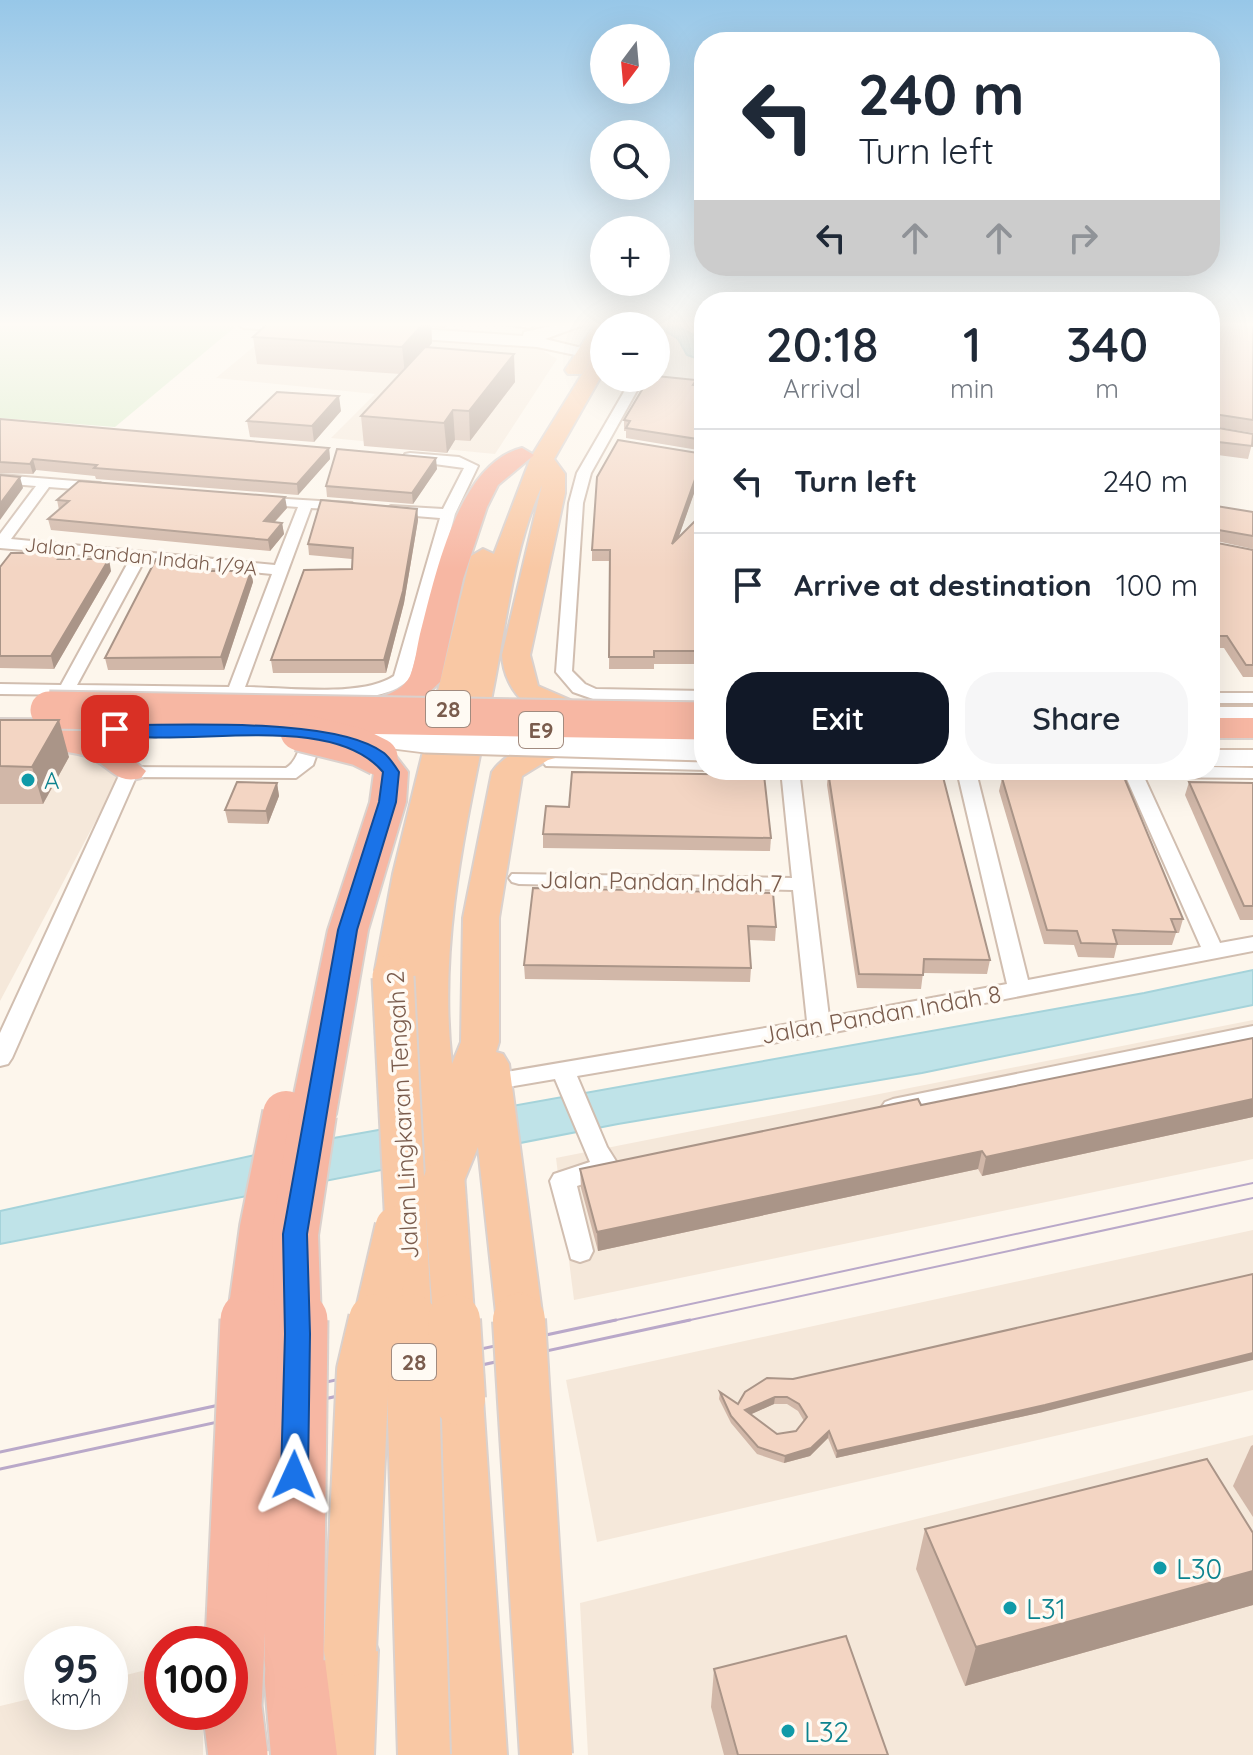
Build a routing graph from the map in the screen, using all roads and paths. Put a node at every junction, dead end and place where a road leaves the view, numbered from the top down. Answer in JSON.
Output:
{"nodes":[{"id":1,"x":563,"y":405,"type":"edge"},
{"id":2,"x":625,"y":405,"type":"edge"},
{"id":3,"x":400,"y":456,"type":"edge"},
{"id":4,"x":532,"y":456,"type":"junction"},
{"id":5,"x":0,"y":479,"type":"edge"},
{"id":6,"x":45,"y":483,"type":"junction"},
{"id":7,"x":113,"y":488,"type":"edge"},
{"id":8,"x":247,"y":499,"type":"edge"},
{"id":9,"x":306,"y":503,"type":"junction"},
{"id":10,"x":448,"y":514,"type":"junction"},
{"id":11,"x":1,"y":543,"type":"edge"},
{"id":12,"x":139,"y":556,"type":"junction"},
{"id":13,"x":281,"y":570,"type":"junction"},
{"id":14,"x":416,"y":673,"type":"junction"},
{"id":15,"x":0,"y":689,"type":"edge"},
{"id":16,"x":66,"y":690,"type":"junction"},
{"id":17,"x":235,"y":692,"type":"junction"},
{"id":18,"x":329,"y":693,"type":"junction"},
{"id":19,"x":612,"y":696,"type":"junction"},
{"id":20,"x":694,"y":696,"type":"edge"},
{"id":21,"x":1253,"y":698,"type":"edge"},
{"id":22,"x":1220,"y":704,"type":"edge"},
{"id":23,"x":1220,"y":707,"type":"edge"},
{"id":24,"x":565,"y":708,"type":"junction"},
{"id":25,"x":0,"y":709,"type":"edge"},
{"id":26,"x":1220,"y":710,"type":"edge"},
{"id":27,"x":694,"y":711,"type":"edge"},
{"id":28,"x":1253,"y":715,"type":"edge"},
{"id":29,"x":517,"y":717,"type":"junction"},
{"id":30,"x":694,"y":721,"type":"edge"},
{"id":31,"x":372,"y":723,"type":"junction"},
{"id":32,"x":1253,"y":728,"type":"edge"},
{"id":33,"x":0,"y":729,"type":"edge"},
{"id":34,"x":299,"y":732,"type":"junction"},
{"id":35,"x":694,"y":734,"type":"edge"},
{"id":36,"x":0,"y":741,"type":"edge"},
{"id":37,"x":583,"y":742,"type":"junction"},
{"id":38,"x":1220,"y":742,"type":"edge"},
{"id":39,"x":1253,"y":742,"type":"edge"},
{"id":40,"x":694,"y":746,"type":"edge"},
{"id":41,"x":1220,"y":758,"type":"edge"},
{"id":42,"x":1253,"y":758,"type":"edge"},
{"id":43,"x":552,"y":762,"type":"dead end"},
{"id":44,"x":610,"y":763,"type":"junction"},
{"id":45,"x":694,"y":765,"type":"edge"},
{"id":46,"x":129,"y":771,"type":"junction"},
{"id":47,"x":1220,"y":773,"type":"edge"},
{"id":48,"x":1253,"y":773,"type":"edge"},
{"id":49,"x":791,"y":780,"type":"edge"},
{"id":50,"x":968,"y":780,"type":"edge"},
{"id":51,"x":1136,"y":780,"type":"edge"},
{"id":52,"x":519,"y":878,"type":"dead end"},
{"id":53,"x":802,"y":884,"type":"junction"},
{"id":54,"x":1253,"y":944,"type":"edge"},
{"id":55,"x":1214,"y":953,"type":"junction"},
{"id":56,"x":1019,"y":989,"type":"junction"},
{"id":57,"x":819,"y":1027,"type":"junction"},
{"id":58,"x":1253,"y":1034,"type":"edge"},
{"id":59,"x":0,"y":1058,"type":"edge"},
{"id":60,"x":488,"y":1071,"type":"junction"},
{"id":61,"x":566,"y":1079,"type":"junction"},
{"id":62,"x":868,"y":1113,"type":"edge"},
{"id":63,"x":299,"y":1114,"type":"junction"},
{"id":64,"x":601,"y":1158,"type":"junction"},
{"id":65,"x":637,"y":1160,"type":"edge"},
{"id":66,"x":424,"y":1184,"type":"junction"},
{"id":67,"x":580,"y":1251,"type":"dead end"},
{"id":68,"x":322,"y":1655,"type":"junction"},
{"id":69,"x":238,"y":1755,"type":"edge"},
{"id":70,"x":304,"y":1755,"type":"edge"},
{"id":71,"x":344,"y":1755,"type":"edge"},
{"id":72,"x":424,"y":1755,"type":"edge"},
{"id":73,"x":477,"y":1755,"type":"edge"},
{"id":74,"x":546,"y":1755,"type":"edge"}],
"edges":[{"from":1,"to":4,"type":"highway","name":"Jalan Lingkaran Tengah 2","number":"28"},
{"from":2,"to":19,"type":"street"},
{"from":3,"to":10,"type":"street"},
{"from":4,"to":14,"type":"highway"},
{"from":4,"to":24,"type":"highway"},
{"from":4,"to":66,"type":"highway","name":"Jalan Lingkaran Tengah 2","number":"28"},
{"from":4,"to":66,"type":"highway","name":"Jalan Lingkaran Tengah 2","number":"28","bridge":true},
{"from":5,"to":6,"type":"street"},
{"from":6,"to":7,"type":"street"},
{"from":6,"to":11,"type":"street"},
{"from":8,"to":9,"type":"street"},
{"from":9,"to":10,"type":"street"},
{"from":9,"to":13,"type":"street"},
{"from":10,"to":14,"type":"street"},
{"from":11,"to":12,"type":"street","name":"Jalan Pandan Indah 1/9A"},
{"from":12,"to":13,"type":"street","name":"Jalan Pandan Indah 1/9A"},
{"from":12,"to":16,"type":"street"},
{"from":13,"to":17,"type":"street"},
{"from":14,"to":18,"type":"street"},
{"from":14,"to":31,"type":"highway"},
{"from":15,"to":16,"type":"street"},
{"from":16,"to":17,"type":"street"},
{"from":17,"to":18,"type":"street"},
{"from":18,"to":46,"type":"street"},
{"from":19,"to":20,"type":"street"},
{"from":19,"to":44,"type":"street"},
{"from":21,"to":22,"type":"street"},
{"from":23,"to":28,"type":"main road"},
{"from":24,"to":27,"type":"main road"},
{"from":24,"to":29,"type":"main road","bridge":true},
{"from":25,"to":31,"type":"highway","number":"E9","bridge":true},
{"from":26,"to":32,"type":"highway"},
{"from":29,"to":30,"type":"highway","number":"E9","bridge":true},
{"from":29,"to":31,"type":"highway","number":"E9","bridge":true},
{"from":31,"to":34,"type":"highway","number":"E9","bridge":true},
{"from":31,"to":35,"type":"highway","number":"E9","bridge":true},
{"from":31,"to":37,"type":"main road","bridge":true},
{"from":33,"to":34,"type":"highway","number":"E9"},
{"from":34,"to":63,"type":"highway","bridge":true},
{"from":36,"to":46,"type":"highway"},
{"from":37,"to":40,"type":"main road","bridge":true},
{"from":37,"to":60,"type":"highway","bridge":true},
{"from":38,"to":39,"type":"highway"},
{"from":41,"to":42,"type":"main road"},
{"from":43,"to":44,"type":"street"},
{"from":44,"to":45,"type":"street"},
{"from":46,"to":59,"type":"street"},
{"from":47,"to":48,"type":"street"},
{"from":49,"to":53,"type":"street"},
{"from":50,"to":56,"type":"street"},
{"from":51,"to":55,"type":"street"},
{"from":52,"to":53,"type":"street","name":"Jalan Pandan Indah 7"},
{"from":53,"to":57,"type":"street"},
{"from":54,"to":55,"type":"street","name":"Jalan Pandan Indah 8"},
{"from":55,"to":56,"type":"street","name":"Jalan Pandan Indah 8"},
{"from":56,"to":57,"type":"street","name":"Jalan Pandan Indah 8"},
{"from":57,"to":61,"type":"street","name":"Jalan Pandan Indah 8"},
{"from":58,"to":62,"type":"street"},
{"from":60,"to":61,"type":"street","name":"Jalan Pandan Indah 8"},
{"from":60,"to":66,"type":"highway"},
{"from":60,"to":74,"type":"highway","bridge":true},
{"from":61,"to":64,"type":"street"},
{"from":63,"to":68,"type":"highway","bridge":true},
{"from":63,"to":69,"type":"highway","bridge":true},
{"from":64,"to":65,"type":"street"},
{"from":64,"to":67,"type":"street"},
{"from":66,"to":68,"type":"highway","bridge":true},
{"from":66,"to":72,"type":"highway","name":"Jalan Lingkaran Tengah 2","number":"28","bridge":true},
{"from":66,"to":73,"type":"highway","name":"Jalan Lingkaran Tengah 2","number":"28","bridge":true},
{"from":68,"to":70,"type":"highway"},
{"from":68,"to":71,"type":"highway"}]}
